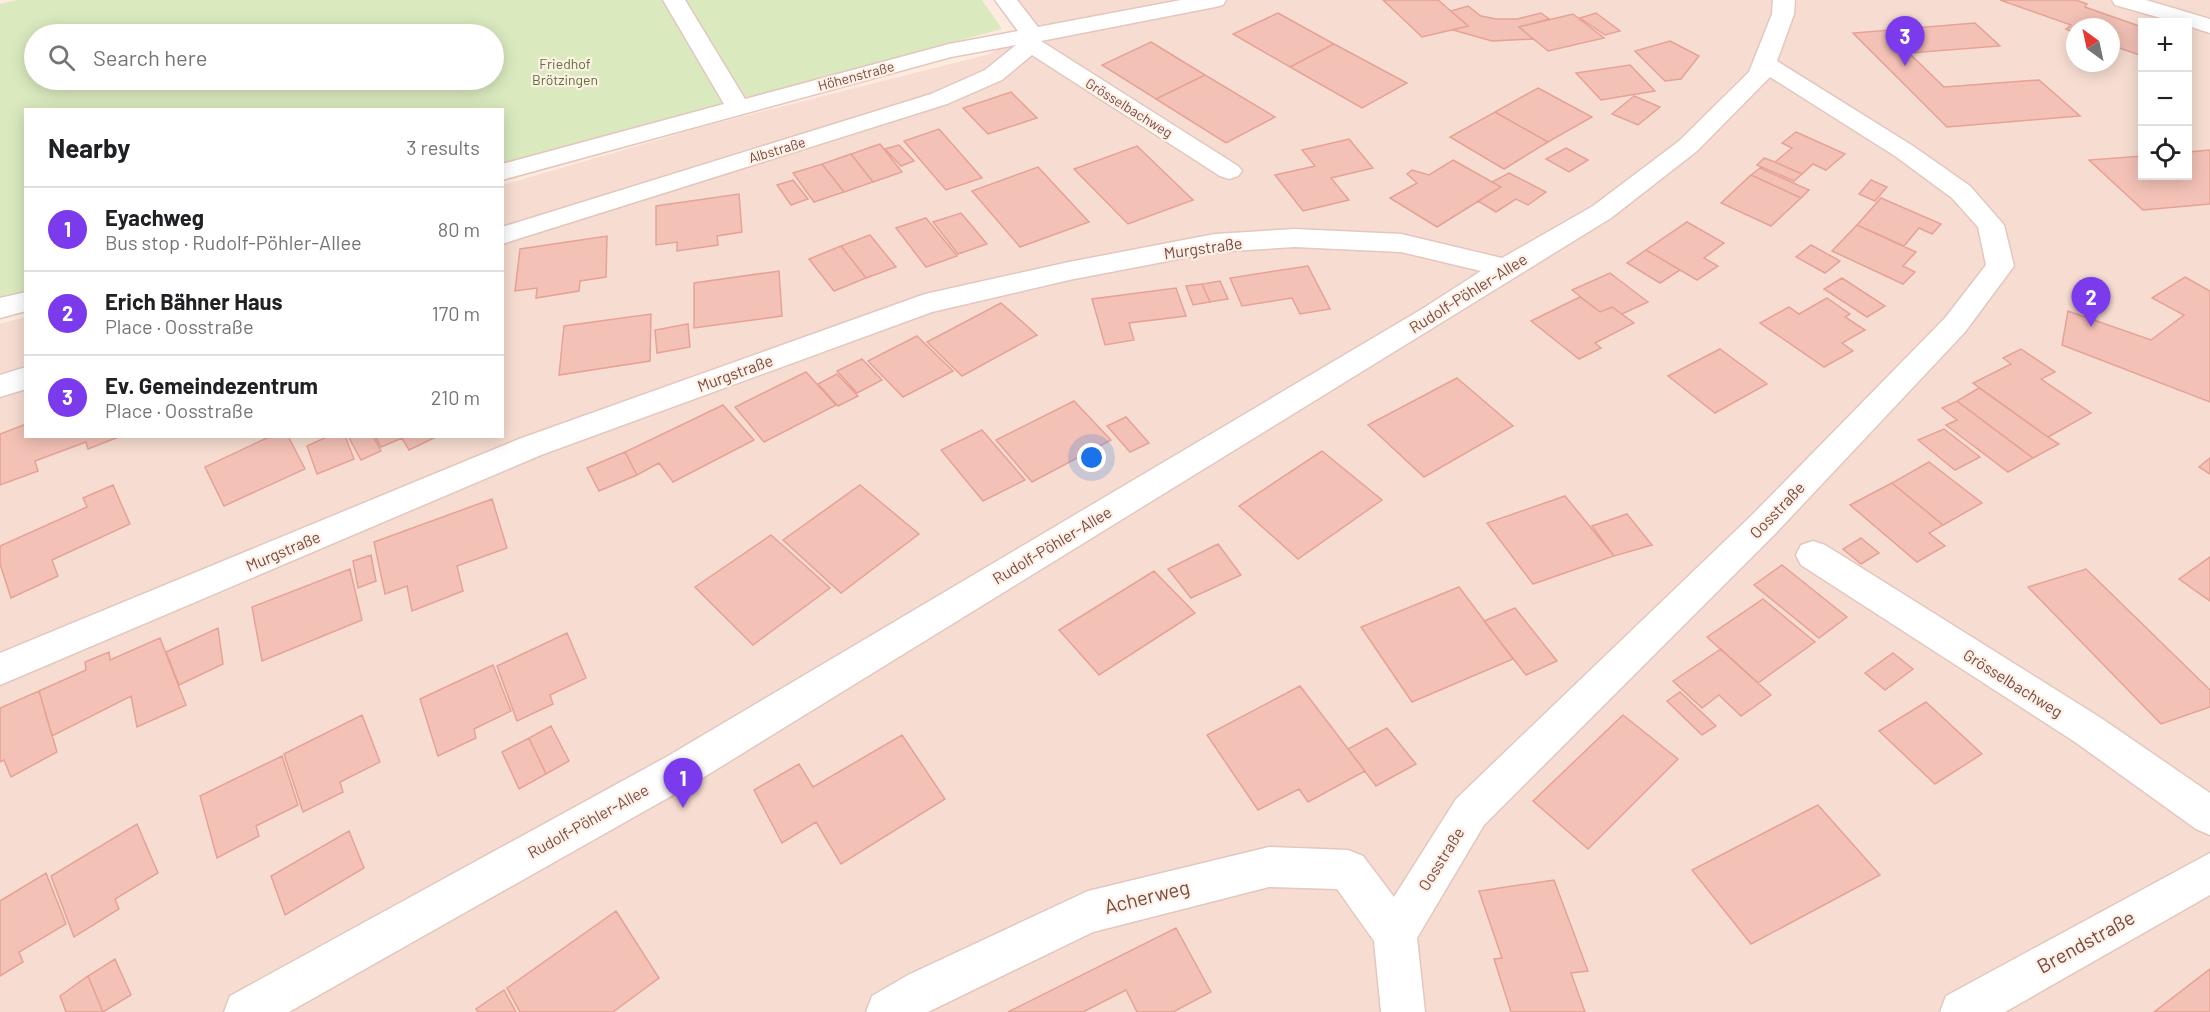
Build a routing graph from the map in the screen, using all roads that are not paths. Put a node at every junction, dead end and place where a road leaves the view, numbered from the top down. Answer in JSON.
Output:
{"nodes":[{"id":1,"x":674,"y":0,"type":"edge"},
{"id":2,"x":1006,"y":0,"type":"edge"},
{"id":3,"x":1215,"y":0,"type":"edge"},
{"id":4,"x":1784,"y":0,"type":"edge"},
{"id":5,"x":2123,"y":0,"type":"edge"},
{"id":6,"x":2185,"y":0,"type":"edge"},
{"id":7,"x":2210,"y":25,"type":"edge"},
{"id":8,"x":1031,"y":39,"type":"junction"},
{"id":9,"x":1764,"y":63,"type":"junction"},
{"id":10,"x":738,"y":108,"type":"junction"},
{"id":11,"x":504,"y":171,"type":"edge"},
{"id":12,"x":1229,"y":171,"type":"dead end"},
{"id":13,"x":504,"y":236,"type":"edge"},
{"id":14,"x":1506,"y":268,"type":"junction"},
{"id":15,"x":24,"y":302,"type":"edge"},
{"id":16,"x":0,"y":308,"type":"edge"},
{"id":17,"x":24,"y":379,"type":"edge"},
{"id":18,"x":0,"y":386,"type":"edge"},
{"id":19,"x":1813,"y":555,"type":"dead end"},
{"id":20,"x":0,"y":669,"type":"edge"},
{"id":21,"x":2210,"y":816,"type":"edge"},
{"id":22,"x":2206,"y":881,"type":"edge"},
{"id":23,"x":1395,"y":934,"type":"junction"},
{"id":24,"x":246,"y":1012,"type":"edge"},
{"id":25,"x":888,"y":1012,"type":"edge"},
{"id":26,"x":1403,"y":1012,"type":"edge"},
{"id":27,"x":1962,"y":1012,"type":"edge"}],
"edges":[{"from":1,"to":10,"type":"street"},
{"from":2,"to":8,"type":"street"},
{"from":3,"to":8,"type":"street","name":"Höhenstraße"},
{"from":4,"to":9,"type":"street","name":"Rudolf-Pöhler-Allee"},
{"from":5,"to":7,"type":"street"},
{"from":6,"to":7,"type":"street"},
{"from":8,"to":10,"type":"street","name":"Höhenstraße"},
{"from":8,"to":12,"type":"street","name":"Grösselbachweg"},
{"from":8,"to":13,"type":"street","name":"Albstraße"},
{"from":9,"to":14,"type":"street","name":"Rudolf-Pöhler-Allee"},
{"from":9,"to":23,"type":"street","name":"Oosstraße"},
{"from":10,"to":11,"type":"street","name":"Höhenstraße"},
{"from":14,"to":20,"type":"street","name":"Murgstraße"},
{"from":14,"to":24,"type":"street","name":"Rudolf-Pöhler-Allee"},
{"from":15,"to":16,"type":"street"},
{"from":17,"to":18,"type":"street"},
{"from":19,"to":21,"type":"street","name":"Grösselbachweg"},
{"from":22,"to":27,"type":"street","name":"Brendstraße"},
{"from":23,"to":25,"type":"street","name":"Acherweg"},
{"from":23,"to":26,"type":"street"}]}
